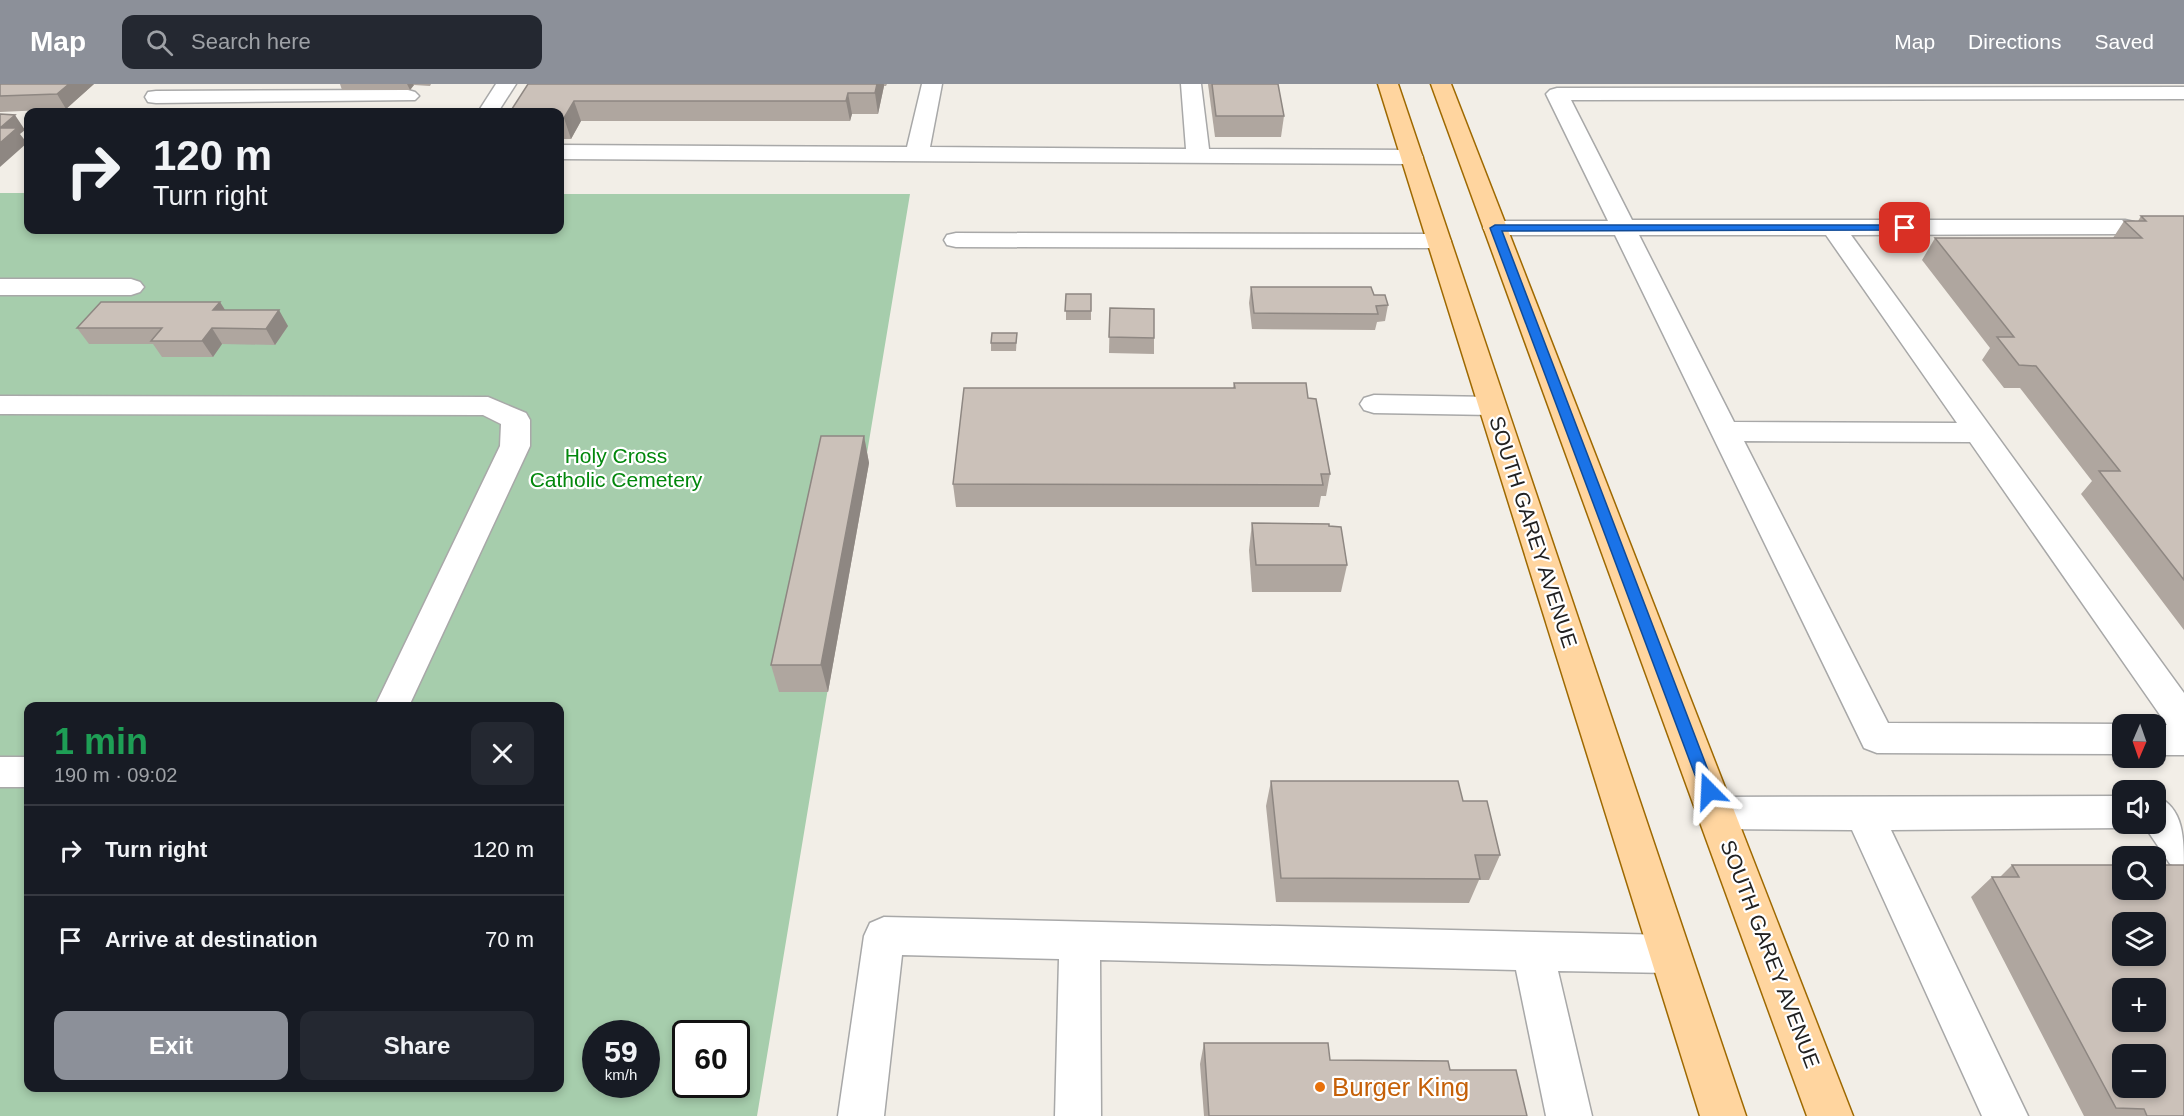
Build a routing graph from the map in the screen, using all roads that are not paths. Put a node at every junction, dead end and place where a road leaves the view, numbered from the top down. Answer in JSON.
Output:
{"nodes":[{"id":1,"x":506,"y":84,"type":"edge"},
{"id":2,"x":933,"y":84,"type":"edge"},
{"id":3,"x":1191,"y":84,"type":"edge"},
{"id":4,"x":1389,"y":84,"type":"edge"},
{"id":5,"x":1441,"y":84,"type":"edge"},
{"id":6,"x":288,"y":90,"type":"edge"},
{"id":7,"x":2184,"y":93,"type":"edge"},
{"id":8,"x":408,"y":96,"type":"dead end"},
{"id":9,"x":156,"y":97,"type":"dead end"},
{"id":10,"x":491,"y":108,"type":"edge"},
{"id":11,"x":564,"y":152,"type":"edge"},
{"id":12,"x":916,"y":154,"type":"junction"},
{"id":13,"x":1198,"y":156,"type":"junction"},
{"id":14,"x":1412,"y":157,"type":"junction"},
{"id":15,"x":2125,"y":227,"type":"dead end"},
{"id":16,"x":1495,"y":228,"type":"junction"},
{"id":17,"x":1626,"y":229,"type":"junction"},
{"id":18,"x":1834,"y":229,"type":"junction"},
{"id":19,"x":956,"y":240,"type":"dead end"},
{"id":20,"x":1439,"y":241,"type":"junction"},
{"id":21,"x":11,"y":287,"type":"edge"},
{"id":22,"x":131,"y":287,"type":"dead end"},
{"id":23,"x":0,"y":310,"type":"edge"},
{"id":24,"x":1374,"y":404,"type":"dead end"},
{"id":25,"x":0,"y":405,"type":"edge"},
{"id":26,"x":1492,"y":406,"type":"junction"},
{"id":27,"x":1726,"y":431,"type":"junction"},
{"id":28,"x":1979,"y":433,"type":"junction"},
{"id":29,"x":394,"y":702,"type":"edge"},
{"id":30,"x":2184,"y":721,"type":"edge"},
{"id":31,"x":2112,"y":739,"type":"edge"},
{"id":32,"x":2166,"y":740,"type":"edge"},
{"id":33,"x":2184,"y":740,"type":"edge"},
{"id":34,"x":0,"y":772,"type":"edge"},
{"id":35,"x":24,"y":772,"type":"edge"},
{"id":36,"x":2112,"y":812,"type":"edge"},
{"id":37,"x":1717,"y":813,"type":"junction"},
{"id":38,"x":1864,"y":814,"type":"junction"},
{"id":39,"x":2166,"y":826,"type":"edge"},
{"id":40,"x":2184,"y":852,"type":"edge"},
{"id":41,"x":1080,"y":941,"type":"junction"},
{"id":42,"x":1533,"y":951,"type":"junction"},
{"id":43,"x":1670,"y":954,"type":"junction"},
{"id":44,"x":861,"y":1116,"type":"edge"},
{"id":45,"x":1078,"y":1116,"type":"edge"},
{"id":46,"x":1569,"y":1116,"type":"edge"},
{"id":47,"x":1723,"y":1116,"type":"edge"},
{"id":48,"x":1830,"y":1116,"type":"edge"},
{"id":49,"x":2006,"y":1116,"type":"edge"}],
"edges":[{"from":1,"to":10,"type":"street"},
{"from":2,"to":12,"type":"street"},
{"from":3,"to":13,"type":"street"},
{"from":4,"to":14,"type":"main road","name":"SOUTH GAREY AVENUE"},
{"from":5,"to":16,"type":"main road","name":"SOUTH GAREY AVENUE"},
{"from":6,"to":8,"type":"street"},
{"from":6,"to":9,"type":"street"},
{"from":7,"to":17,"type":"street"},
{"from":11,"to":12,"type":"street"},
{"from":12,"to":13,"type":"street"},
{"from":13,"to":14,"type":"street"},
{"from":14,"to":20,"type":"main road","name":"SOUTH GAREY AVENUE"},
{"from":15,"to":18,"type":"street"},
{"from":16,"to":17,"type":"street"},
{"from":16,"to":37,"type":"main road","name":"SOUTH GAREY AVENUE"},
{"from":17,"to":18,"type":"street"},
{"from":17,"to":27,"type":"street"},
{"from":18,"to":28,"type":"street"},
{"from":19,"to":20,"type":"street"},
{"from":20,"to":26,"type":"main road","name":"SOUTH GAREY AVENUE"},
{"from":21,"to":22,"type":"street"},
{"from":21,"to":23,"type":"street"},
{"from":24,"to":26,"type":"street"},
{"from":25,"to":29,"type":"street"},
{"from":26,"to":43,"type":"main road","name":"SOUTH GAREY AVENUE"},
{"from":27,"to":28,"type":"street"},
{"from":27,"to":31,"type":"street"},
{"from":28,"to":30,"type":"street"},
{"from":32,"to":33,"type":"street"},
{"from":34,"to":35,"type":"street"},
{"from":36,"to":38,"type":"street"},
{"from":37,"to":38,"type":"street"},
{"from":37,"to":48,"type":"main road","name":"SOUTH GAREY AVENUE"},
{"from":38,"to":49,"type":"street"},
{"from":39,"to":40,"type":"street"},
{"from":41,"to":42,"type":"street"},
{"from":41,"to":44,"type":"street"},
{"from":41,"to":45,"type":"street"},
{"from":42,"to":43,"type":"street"},
{"from":42,"to":46,"type":"street"},
{"from":43,"to":47,"type":"main road","name":"SOUTH GAREY AVENUE"}]}
